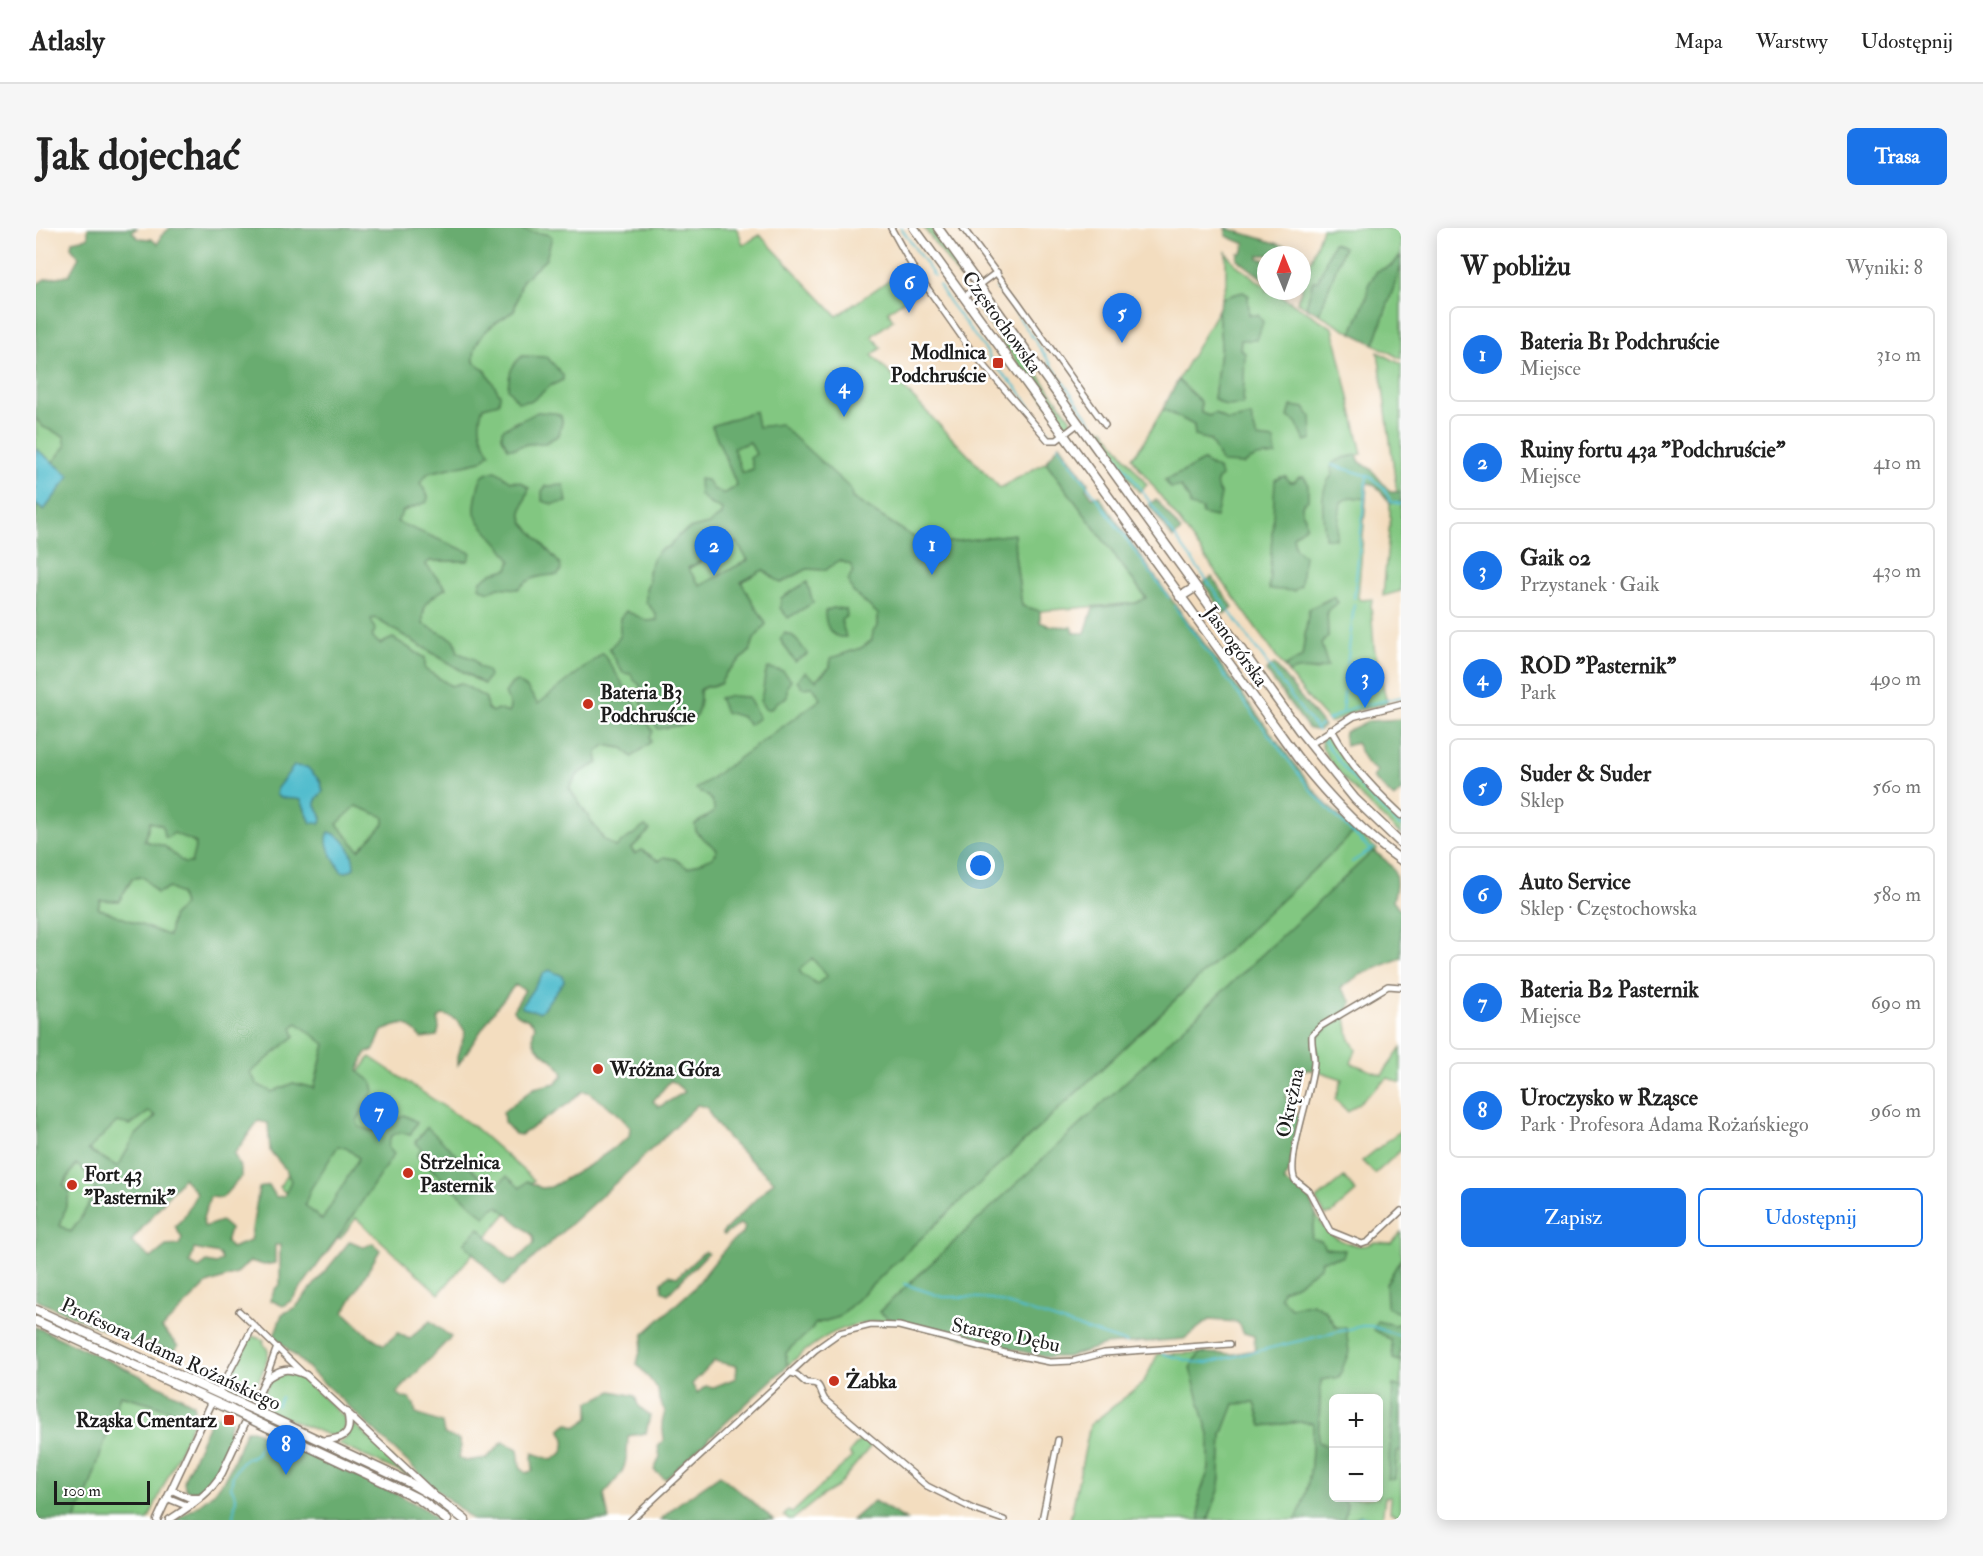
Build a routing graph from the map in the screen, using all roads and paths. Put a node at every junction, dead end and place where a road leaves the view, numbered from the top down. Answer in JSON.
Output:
{"nodes":[{"id":1,"x":891,"y":228,"type":"edge"},
{"id":2,"x":914,"y":228,"type":"edge"},
{"id":3,"x":938,"y":228,"type":"edge"},
{"id":4,"x":963,"y":228,"type":"edge"},
{"id":5,"x":997,"y":272,"type":"junction"},
{"id":6,"x":980,"y":286,"type":"junction"},
{"id":7,"x":964,"y":297,"type":"junction"},
{"id":8,"x":1079,"y":423,"type":"junction"},
{"id":9,"x":1104,"y":425,"type":"dead end"},
{"id":10,"x":1064,"y":435,"type":"junction"},
{"id":11,"x":1196,"y":587,"type":"junction"},
{"id":12,"x":1180,"y":597,"type":"junction"},
{"id":13,"x":1401,"y":704,"type":"edge"},
{"id":14,"x":1331,"y":729,"type":"junction"},
{"id":15,"x":1310,"y":744,"type":"junction"},
{"id":16,"x":1401,"y":814,"type":"edge"},
{"id":17,"x":1401,"y":843,"type":"edge"},
{"id":18,"x":1401,"y":860,"type":"edge"},
{"id":19,"x":1401,"y":987,"type":"edge"},
{"id":20,"x":1401,"y":1211,"type":"edge"},
{"id":21,"x":36,"y":1310,"type":"edge"},
{"id":22,"x":239,"y":1311,"type":"dead end"},
{"id":23,"x":36,"y":1321,"type":"edge"},
{"id":24,"x":254,"y":1325,"type":"junction"},
{"id":25,"x":1230,"y":1344,"type":"dead end"},
{"id":26,"x":277,"y":1347,"type":"junction"},
{"id":27,"x":791,"y":1373,"type":"junction"},
{"id":28,"x":306,"y":1375,"type":"junction"},
{"id":29,"x":265,"y":1380,"type":"junction"},
{"id":30,"x":218,"y":1394,"type":"junction"},
{"id":31,"x":212,"y":1402,"type":"junction"},
{"id":32,"x":347,"y":1412,"type":"junction"},
{"id":33,"x":270,"y":1423,"type":"junction"},
{"id":34,"x":1058,"y":1440,"type":"dead end"},
{"id":35,"x":319,"y":1441,"type":"junction"},
{"id":36,"x":172,"y":1490,"type":"junction"},
{"id":37,"x":202,"y":1497,"type":"junction"},
{"id":38,"x":168,"y":1498,"type":"junction"},
{"id":39,"x":438,"y":1499,"type":"junction"},
{"id":40,"x":192,"y":1505,"type":"junction"},
{"id":41,"x":158,"y":1520,"type":"edge"},
{"id":42,"x":170,"y":1520,"type":"edge"},
{"id":43,"x":447,"y":1520,"type":"edge"},
{"id":44,"x":465,"y":1520,"type":"edge"},
{"id":45,"x":631,"y":1520,"type":"edge"},
{"id":46,"x":1004,"y":1520,"type":"edge"},
{"id":47,"x":1042,"y":1520,"type":"edge"}],
"edges":[{"from":1,"to":10,"type":"street"},
{"from":2,"to":7,"type":"main road","name":"Częstochowska"},
{"from":3,"to":6,"type":"main road","name":"Częstochowska"},
{"from":4,"to":5,"type":"street"},
{"from":5,"to":6,"type":"street"},
{"from":5,"to":9,"type":"street"},
{"from":6,"to":7,"type":"street"},
{"from":6,"to":8,"type":"main road","name":"Częstochowska"},
{"from":7,"to":10,"type":"main road","name":"Częstochowska"},
{"from":8,"to":10,"type":"street"},
{"from":8,"to":11,"type":"main road","name":"Jasnogórska"},
{"from":10,"to":12,"type":"main road","name":"Jasnogórska"},
{"from":11,"to":12,"type":"main road"},
{"from":11,"to":15,"type":"main road","name":"Jasnogórska"},
{"from":12,"to":18,"type":"main road","name":"Jasnogórska"},
{"from":13,"to":14,"type":"street"},
{"from":14,"to":15,"type":"street"},
{"from":14,"to":16,"type":"street"},
{"from":15,"to":17,"type":"main road","name":"Jasnogórska"},
{"from":19,"to":20,"type":"street","name":"Okrężna"},
{"from":21,"to":30,"type":"main road","name":"Profesora Adama Rożańskiego"},
{"from":22,"to":24,"type":"street"},
{"from":23,"to":31,"type":"main road","name":"Profesora Adama Rożańskiego"},
{"from":24,"to":26,"type":"street"},
{"from":24,"to":30,"type":"street"},
{"from":25,"to":27,"type":"street","name":"Starego Dębu"},
{"from":26,"to":28,"type":"street"},
{"from":26,"to":29,"type":"street"},
{"from":27,"to":45,"type":"street","name":"Starego Dębu"},
{"from":27,"to":46,"type":"street"},
{"from":28,"to":29,"type":"street"},
{"from":28,"to":32,"type":"street"},
{"from":29,"to":37,"type":"street"},
{"from":30,"to":33,"type":"main road","name":"Profesora Adama Rożańskiego","bridge":true},
{"from":31,"to":33,"type":"main road","name":"Profesora Adama Rożańskiego","bridge":true},
{"from":31,"to":36,"type":"street"},
{"from":32,"to":35,"type":"street"},
{"from":32,"to":39,"type":"street"},
{"from":33,"to":35,"type":"main road","name":"Profesora Adama Rożańskiego"},
{"from":33,"to":43,"type":"main road","name":"Profesora Adama Rożańskiego"},
{"from":34,"to":47,"type":"street"},
{"from":35,"to":39,"type":"main road","name":"Profesora Adama Rożańskiego"},
{"from":36,"to":37,"type":"street"},
{"from":36,"to":38,"type":"street"},
{"from":37,"to":40,"type":"street"},
{"from":38,"to":40,"type":"street"},
{"from":38,"to":41,"type":"street"},
{"from":39,"to":44,"type":"main road","name":"Profesora Adama Rożańskiego"},
{"from":40,"to":42,"type":"street"}]}
